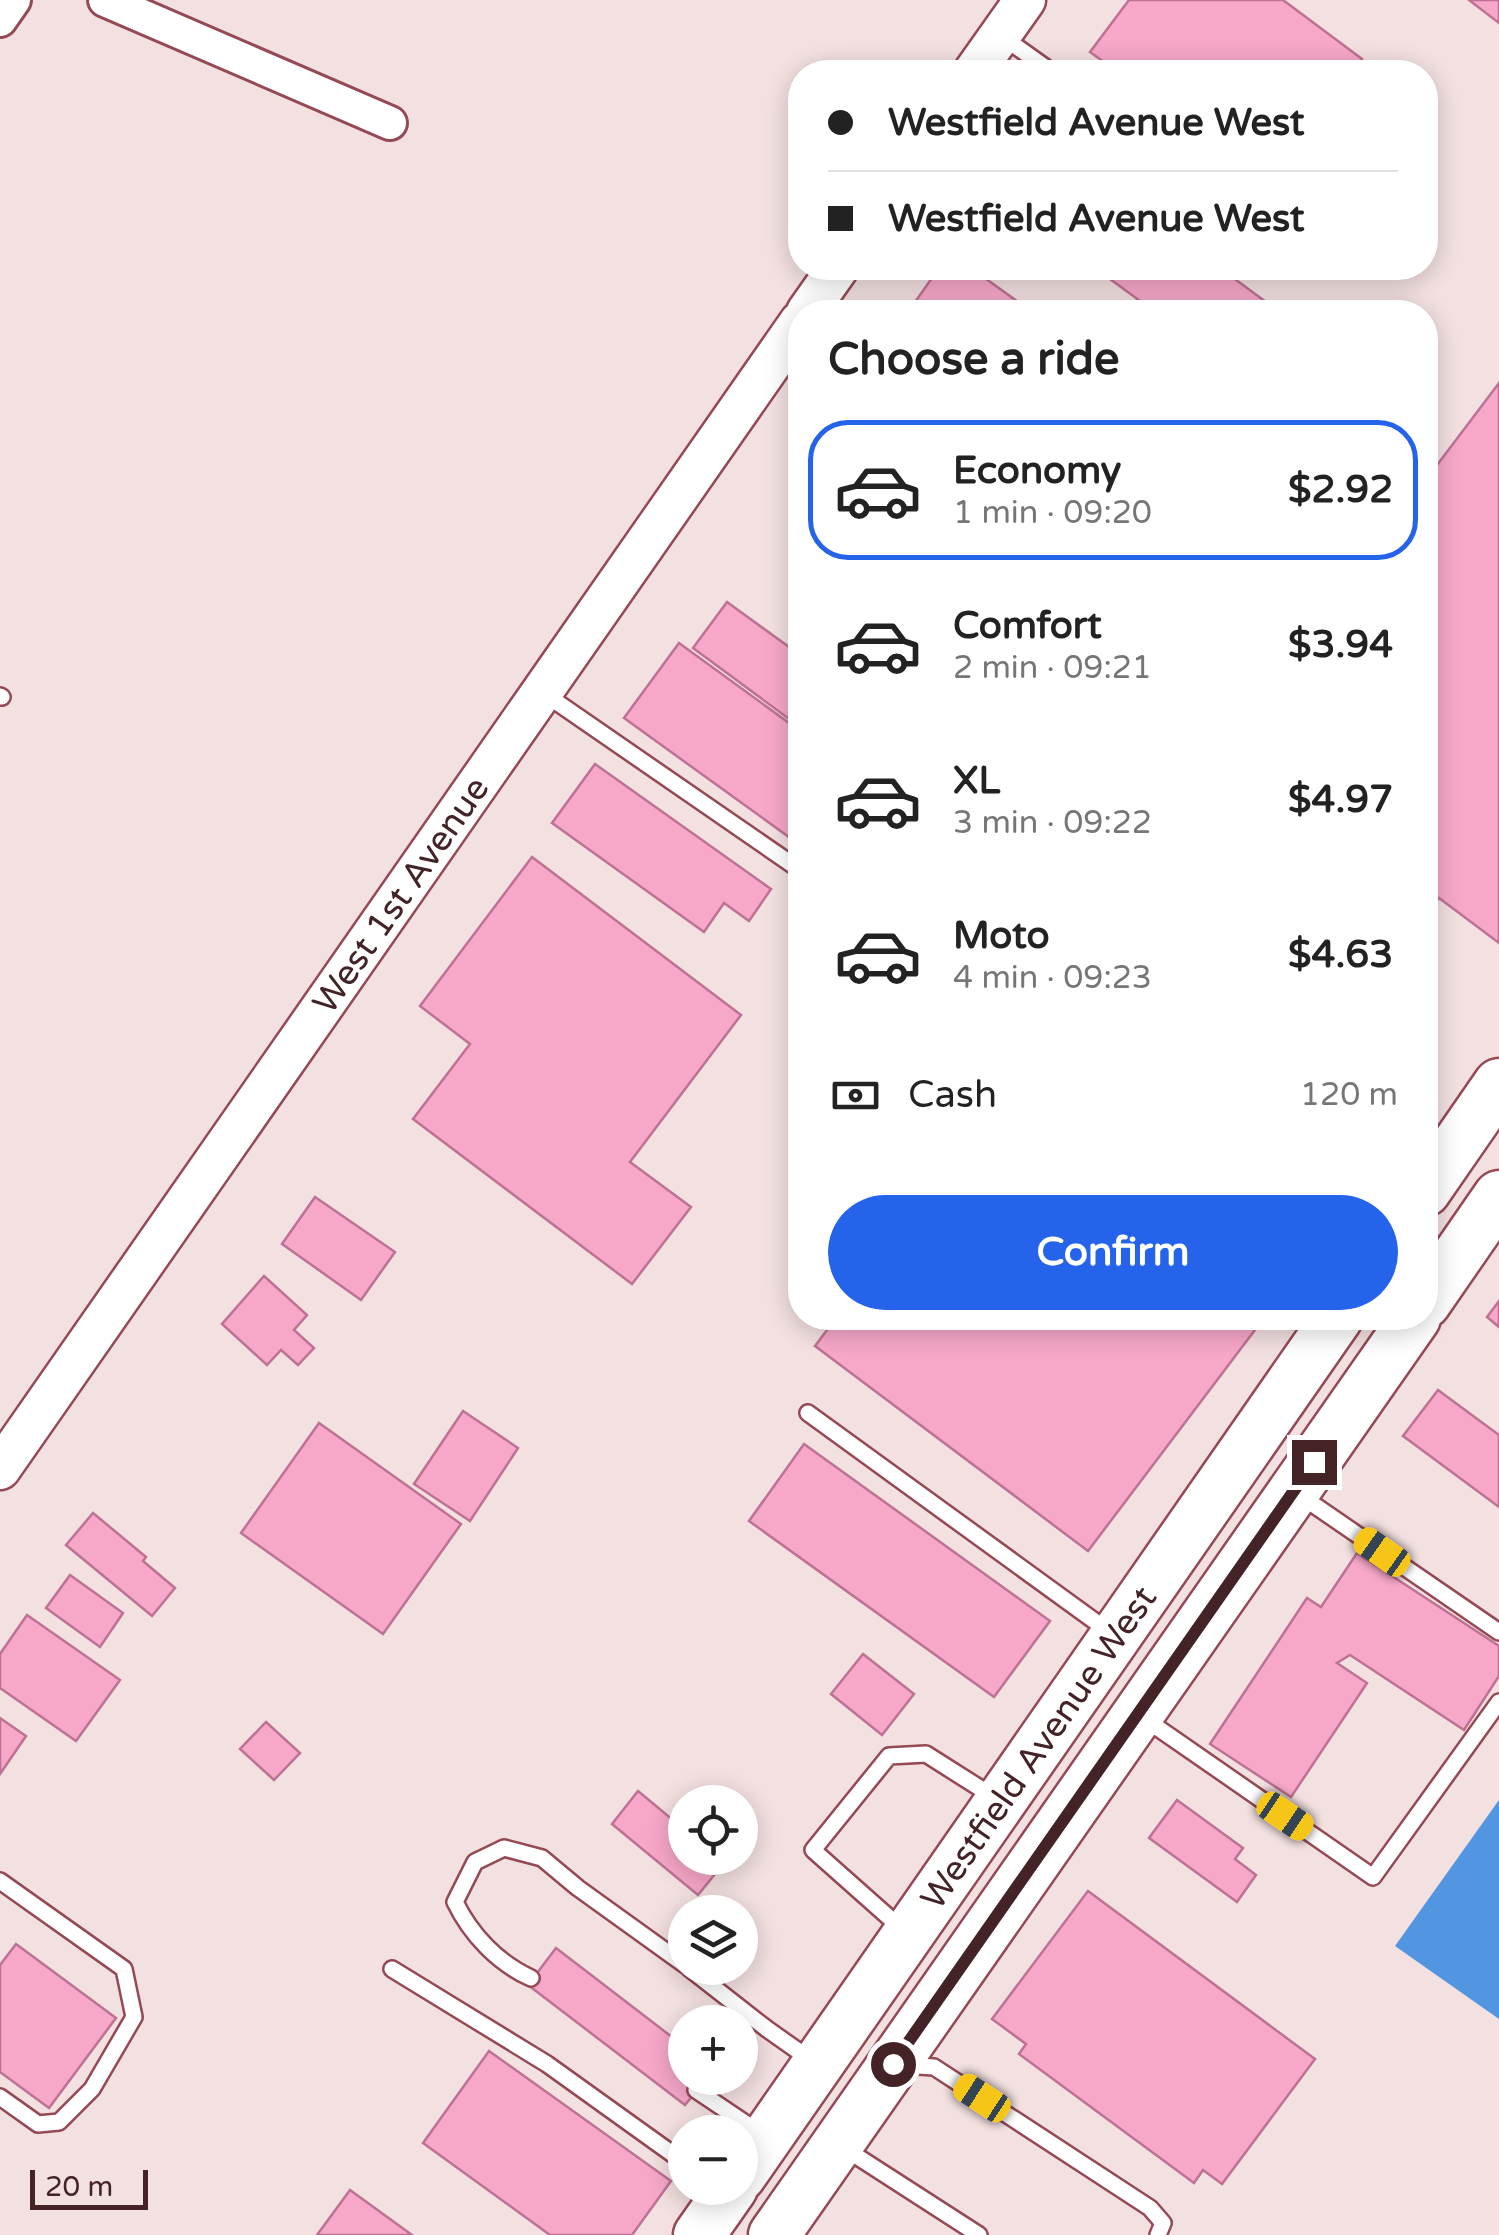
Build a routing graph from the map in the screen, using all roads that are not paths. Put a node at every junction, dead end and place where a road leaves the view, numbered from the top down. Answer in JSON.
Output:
{"nodes":[{"id":1,"x":14,"y":0,"type":"edge"},
{"id":2,"x":106,"y":0,"type":"edge"},
{"id":3,"x":1025,"y":0,"type":"edge"},
{"id":4,"x":0,"y":20,"type":"edge"},
{"id":5,"x":1000,"y":36,"type":"junction"},
{"id":6,"x":983,"y":60,"type":"edge"},
{"id":7,"x":1035,"y":60,"type":"edge"},
{"id":8,"x":390,"y":123,"type":"dead end"},
{"id":9,"x":788,"y":339,"type":"edge"},
{"id":10,"x":542,"y":692,"type":"junction"},
{"id":11,"x":788,"y":862,"type":"edge"},
{"id":12,"x":1499,"y":1084,"type":"edge"},
{"id":13,"x":1438,"y":1172,"type":"edge"},
{"id":14,"x":1499,"y":1196,"type":"edge"},
{"id":15,"x":1438,"y":1284,"type":"edge"},
{"id":16,"x":1329,"y":1330,"type":"edge"},
{"id":17,"x":1407,"y":1330,"type":"edge"},
{"id":18,"x":808,"y":1413,"type":"dead end"},
{"id":19,"x":0,"y":1468,"type":"edge"},
{"id":20,"x":1294,"y":1491,"type":"junction"},
{"id":21,"x":1499,"y":1632,"type":"edge"},
{"id":22,"x":1114,"y":1636,"type":"junction"},
{"id":23,"x":1499,"y":1702,"type":"edge"},
{"id":24,"x":1138,"y":1714,"type":"junction"},
{"id":25,"x":1000,"y":1801,"type":"junction"},
{"id":26,"x":0,"y":1881,"type":"edge"},
{"id":27,"x":909,"y":1935,"type":"junction"},
{"id":28,"x":668,"y":1952,"type":"edge"},
{"id":29,"x":392,"y":1969,"type":"dead end"},
{"id":30,"x":531,"y":1978,"type":"dead end"},
{"id":31,"x":711,"y":1985,"type":"edge"},
{"id":32,"x":831,"y":2047,"type":"junction"},
{"id":33,"x":893,"y":2064,"type":"junction"},
{"id":34,"x":0,"y":2097,"type":"edge"},
{"id":35,"x":838,"y":2144,"type":"junction"},
{"id":36,"x":758,"y":2148,"type":"edge"},
{"id":37,"x":668,"y":2151,"type":"edge"},
{"id":38,"x":718,"y":2205,"type":"edge"},
{"id":39,"x":698,"y":2235,"type":"edge"},
{"id":40,"x":774,"y":2235,"type":"edge"},
{"id":41,"x":980,"y":2235,"type":"edge"},
{"id":42,"x":1158,"y":2235,"type":"edge"}],
"edges":[{"from":1,"to":4,"type":"street"},
{"from":2,"to":8,"type":"street"},
{"from":3,"to":5,"type":"street"},
{"from":5,"to":6,"type":"street"},
{"from":5,"to":7,"type":"lane"},
{"from":9,"to":10,"type":"street","name":"West 1st Avenue"},
{"from":10,"to":11,"type":"lane"},
{"from":10,"to":19,"type":"street","name":"West 1st Avenue"},
{"from":12,"to":13,"type":"main road"},
{"from":14,"to":15,"type":"main road"},
{"from":16,"to":22,"type":"main road","name":"Westfield Avenue West"},
{"from":17,"to":20,"type":"main road","name":"Westfield Avenue West"},
{"from":18,"to":22,"type":"lane"},
{"from":20,"to":21,"type":"lane"},
{"from":20,"to":24,"type":"main road","name":"Westfield Avenue West"},
{"from":22,"to":25,"type":"main road","name":"Westfield Avenue West"},
{"from":23,"to":24,"type":"lane"},
{"from":24,"to":33,"type":"main road","name":"Westfield Avenue West"},
{"from":25,"to":27,"type":"main road","name":"Westfield Avenue West"},
{"from":25,"to":27,"type":"lane"},
{"from":26,"to":34,"type":"lane"},
{"from":27,"to":32,"type":"main road","name":"Westfield Avenue West"},
{"from":28,"to":30,"type":"lane"},
{"from":29,"to":37,"type":"lane"},
{"from":31,"to":32,"type":"lane"},
{"from":32,"to":33,"type":"main road"},
{"from":32,"to":36,"type":"main road","name":"Westfield Avenue West"},
{"from":33,"to":35,"type":"main road","name":"Westfield Avenue West"},
{"from":33,"to":42,"type":"lane"},
{"from":35,"to":40,"type":"main road","name":"Westfield Avenue West"},
{"from":35,"to":41,"type":"lane"},
{"from":38,"to":39,"type":"main road","name":"Westfield Avenue West"}]}
